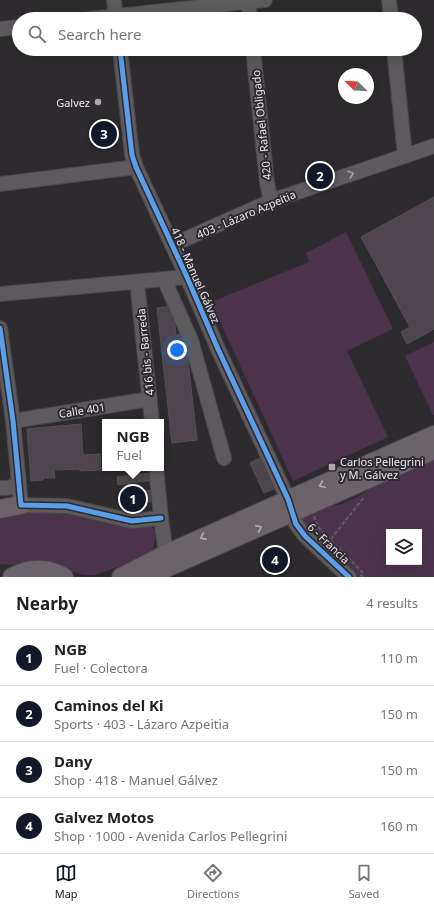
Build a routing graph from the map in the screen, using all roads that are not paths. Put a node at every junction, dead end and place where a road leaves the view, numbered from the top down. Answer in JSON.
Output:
{"nodes":[{"id":1,"x":114,"y":0,"type":"edge"},
{"id":2,"x":265,"y":0,"type":"edge"},
{"id":3,"x":389,"y":0,"type":"edge"},
{"id":4,"x":248,"y":1,"type":"edge"},
{"id":5,"x":115,"y":12,"type":"edge"},
{"id":6,"x":163,"y":12,"type":"edge"},
{"id":7,"x":249,"y":12,"type":"edge"},
{"id":8,"x":390,"y":12,"type":"edge"},
{"id":9,"x":12,"y":28,"type":"edge"},
{"id":10,"x":0,"y":29,"type":"edge"},
{"id":11,"x":121,"y":56,"type":"edge"},
{"id":12,"x":254,"y":56,"type":"edge"},
{"id":13,"x":395,"y":56,"type":"edge"},
{"id":14,"x":434,"y":146,"type":"edge"},
{"id":15,"x":405,"y":156,"type":"junction"},
{"id":16,"x":136,"y":167,"type":"junction"},
{"id":17,"x":0,"y":184,"type":"edge"},
{"id":18,"x":271,"y":201,"type":"junction"},
{"id":19,"x":172,"y":245,"type":"junction"},
{"id":20,"x":187,"y":278,"type":"junction"},
{"id":21,"x":164,"y":279,"type":"junction"},
{"id":22,"x":137,"y":282,"type":"junction"},
{"id":23,"x":0,"y":294,"type":"edge"},
{"id":24,"x":0,"y":328,"type":"edge"},
{"id":25,"x":150,"y":399,"type":"junction"},
{"id":26,"x":152,"y":419,"type":"edge"},
{"id":27,"x":13,"y":421,"type":"junction"},
{"id":28,"x":434,"y":435,"type":"edge"},
{"id":29,"x":434,"y":450,"type":"edge"},
{"id":30,"x":224,"y":458,"type":"dead end"},
{"id":31,"x":156,"y":471,"type":"edge"},
{"id":32,"x":19,"y":486,"type":"junction"},
{"id":33,"x":0,"y":488,"type":"edge"},
{"id":34,"x":21,"y":505,"type":"junction"},
{"id":35,"x":291,"y":506,"type":"junction"},
{"id":36,"x":0,"y":509,"type":"edge"},
{"id":37,"x":161,"y":518,"type":"junction"},
{"id":38,"x":166,"y":554,"type":"junction"},
{"id":39,"x":0,"y":569,"type":"edge"},
{"id":40,"x":19,"y":574,"type":"edge"},
{"id":41,"x":346,"y":576,"type":"edge"},
{"id":42,"x":65,"y":577,"type":"edge"},
{"id":43,"x":121,"y":577,"type":"edge"},
{"id":44,"x":146,"y":577,"type":"edge"}],
"edges":[{"from":1,"to":5,"type":"street"},
{"from":2,"to":4,"type":"street"},
{"from":3,"to":8,"type":"street"},
{"from":4,"to":6,"type":"street"},
{"from":4,"to":7,"type":"street"},
{"from":9,"to":10,"type":"street"},
{"from":11,"to":16,"type":"street","name":"418 - Manuel Gálvez"},
{"from":12,"to":18,"type":"street","name":"420 - Rafael Obligado"},
{"from":13,"to":15,"type":"street"},
{"from":14,"to":15,"type":"street","name":"403 - Lázaro Azpeitia"},
{"from":18,"to":15,"type":"street","name":"403 - Lázaro Azpeitia","one_way":true},
{"from":16,"to":17,"type":"street"},
{"from":16,"to":19,"type":"street","name":"418 - Manuel Gálvez"},
{"from":18,"to":19,"type":"street","name":"403 - Lázaro Azpeitia"},
{"from":19,"to":20,"type":"street","name":"418 - Manuel Gálvez"},
{"from":20,"to":21,"type":"street"},
{"from":20,"to":35,"type":"street","name":"418 - Manuel Gálvez"},
{"from":21,"to":22,"type":"street"},
{"from":21,"to":30,"type":"street"},
{"from":22,"to":23,"type":"street"},
{"from":22,"to":25,"type":"street","name":"416 bis - Barreda"},
{"from":24,"to":27,"type":"street"},
{"from":25,"to":26,"type":"street","name":"416 bis - Barreda"},
{"from":25,"to":27,"type":"street","name":"Calle 401"},
{"from":27,"to":32,"type":"street"},
{"from":28,"to":35,"type":"main road","one_way":true},
{"from":29,"to":35,"type":"main road"},
{"from":31,"to":37,"type":"street"},
{"from":32,"to":33,"type":"street"},
{"from":32,"to":34,"type":"street"},
{"from":34,"to":36,"type":"main road"},
{"from":34,"to":37,"type":"street"},
{"from":35,"to":38,"type":"main road","one_way":true},
{"from":35,"to":41,"type":"street","name":"6 - Francia"},
{"from":44,"to":35,"type":"main road","one_way":true},
{"from":37,"to":38,"type":"street"},
{"from":38,"to":43,"type":"main road"},
{"from":39,"to":40,"type":"main road"},
{"from":40,"to":42,"type":"main road"}]}
